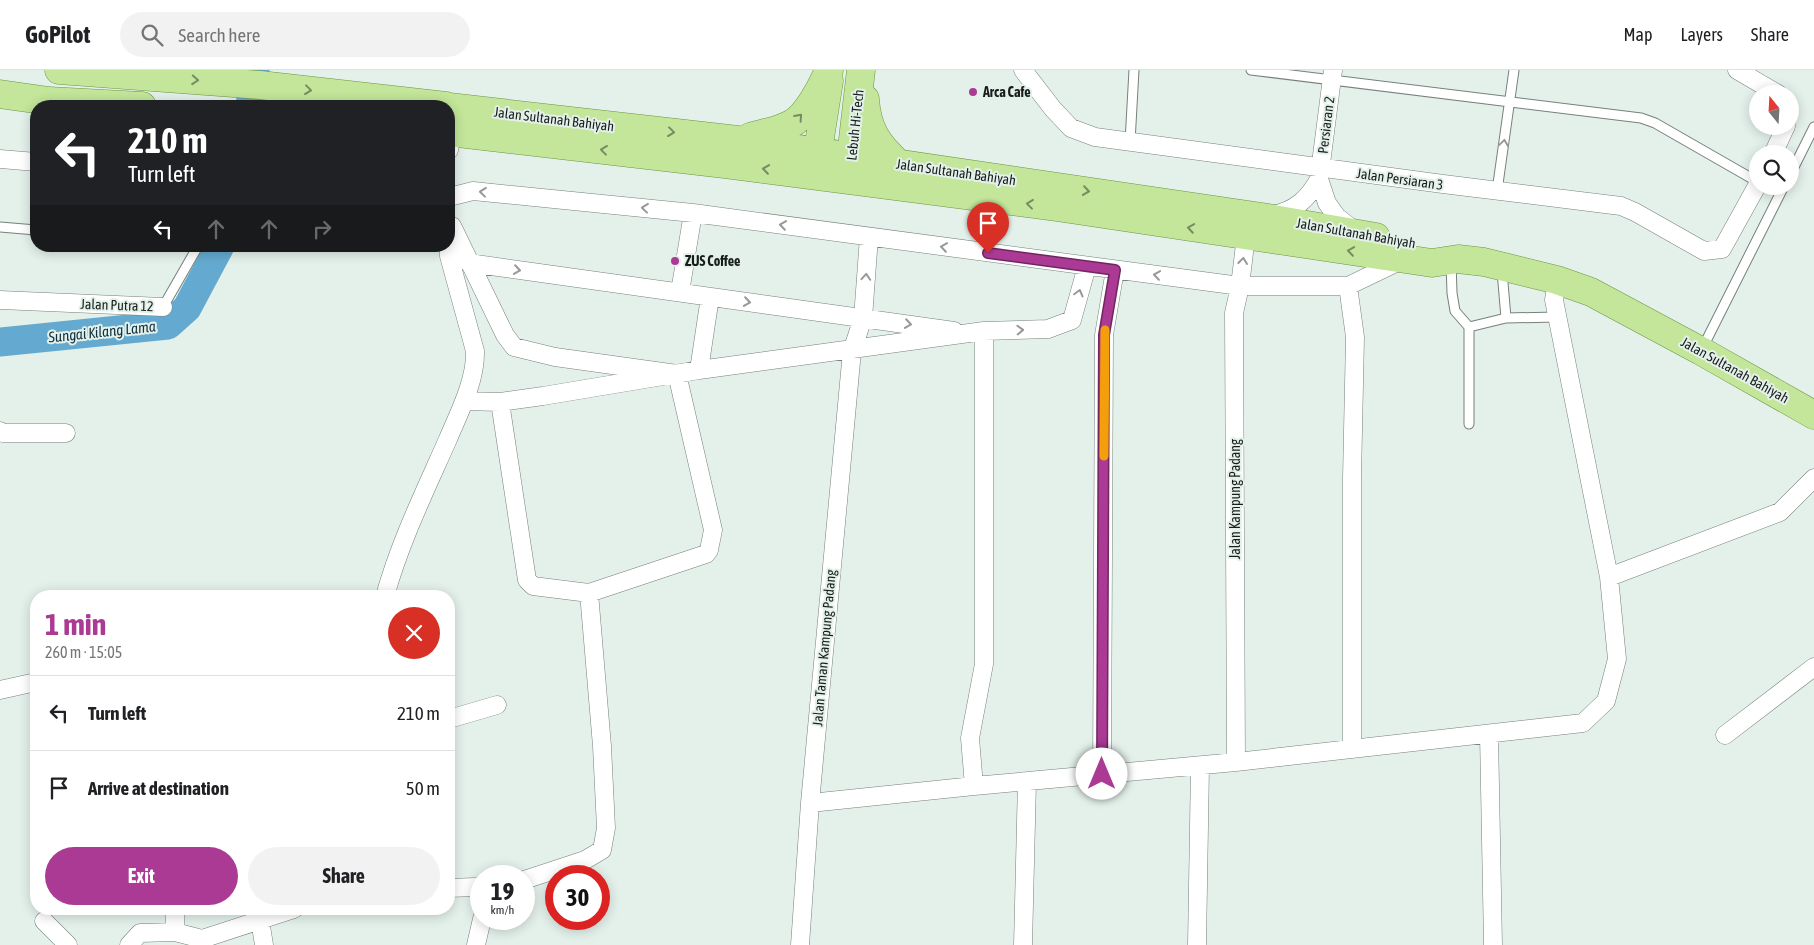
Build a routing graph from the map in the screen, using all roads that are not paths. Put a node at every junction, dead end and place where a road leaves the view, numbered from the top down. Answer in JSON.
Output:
{"nodes":[{"id":1,"x":59,"y":70,"type":"edge"},
{"id":2,"x":830,"y":70,"type":"edge"},
{"id":3,"x":861,"y":70,"type":"edge"},
{"id":4,"x":1023,"y":70,"type":"edge"},
{"id":5,"x":1134,"y":70,"type":"edge"},
{"id":6,"x":1251,"y":70,"type":"edge"},
{"id":7,"x":1514,"y":70,"type":"edge"},
{"id":8,"x":1737,"y":70,"type":"edge"},
{"id":9,"x":90,"y":71,"type":"edge"},
{"id":10,"x":1332,"y":75,"type":"edge"},
{"id":11,"x":1763,"y":85,"type":"edge"},
{"id":12,"x":0,"y":94,"type":"edge"},
{"id":13,"x":42,"y":100,"type":"edge"},
{"id":14,"x":327,"y":100,"type":"edge"},
{"id":15,"x":1510,"y":102,"type":"junction"},
{"id":16,"x":455,"y":125,"type":"edge"},
{"id":17,"x":455,"y":126,"type":"edge"},
{"id":18,"x":1814,"y":127,"type":"edge"},
{"id":19,"x":738,"y":140,"type":"junction"},
{"id":20,"x":1130,"y":142,"type":"junction"},
{"id":21,"x":1799,"y":157,"type":"edge"},
{"id":22,"x":0,"y":159,"type":"edge"},
{"id":23,"x":30,"y":162,"type":"edge"},
{"id":24,"x":816,"y":164,"type":"junction"},
{"id":25,"x":899,"y":164,"type":"junction"},
{"id":26,"x":850,"y":169,"type":"junction"},
{"id":27,"x":1320,"y":174,"type":"junction"},
{"id":28,"x":1749,"y":178,"type":"edge"},
{"id":29,"x":1497,"y":192,"type":"junction"},
{"id":30,"x":1751,"y":195,"type":"edge"},
{"id":31,"x":1779,"y":195,"type":"edge"},
{"id":32,"x":455,"y":196,"type":"edge"},
{"id":33,"x":693,"y":213,"type":"junction"},
{"id":34,"x":0,"y":227,"type":"edge"},
{"id":35,"x":1254,"y":227,"type":"junction"},
{"id":36,"x":30,"y":230,"type":"edge"},
{"id":37,"x":455,"y":233,"type":"edge"},
{"id":38,"x":1359,"y":234,"type":"junction"},
{"id":39,"x":869,"y":237,"type":"junction"},
{"id":40,"x":195,"y":252,"type":"edge"},
{"id":41,"x":449,"y":252,"type":"edge"},
{"id":42,"x":1404,"y":259,"type":"junction"},
{"id":43,"x":1455,"y":259,"type":"junction"},
{"id":44,"x":469,"y":263,"type":"junction"},
{"id":45,"x":1087,"y":266,"type":"junction"},
{"id":46,"x":1502,"y":266,"type":"junction"},
{"id":47,"x":1115,"y":270,"type":"junction"},
{"id":48,"x":1557,"y":280,"type":"junction"},
{"id":49,"x":1240,"y":286,"type":"junction"},
{"id":50,"x":1348,"y":286,"type":"junction"},
{"id":51,"x":680,"y":292,"type":"junction"},
{"id":52,"x":710,"y":297,"type":"junction"},
{"id":53,"x":0,"y":300,"type":"edge"},
{"id":54,"x":163,"y":307,"type":"joint"},
{"id":55,"x":1557,"y":317,"type":"junction"},
{"id":56,"x":863,"y":318,"type":"junction"},
{"id":57,"x":1506,"y":318,"type":"junction"},
{"id":58,"x":1469,"y":326,"type":"junction"},
{"id":59,"x":978,"y":332,"type":"junction"},
{"id":60,"x":852,"y":350,"type":"junction"},
{"id":61,"x":1701,"y":351,"type":"junction"},
{"id":62,"x":700,"y":370,"type":"junction"},
{"id":63,"x":677,"y":374,"type":"junction"},
{"id":64,"x":464,"y":401,"type":"junction"},
{"id":65,"x":500,"y":402,"type":"junction"},
{"id":66,"x":1814,"y":415,"type":"edge"},
{"id":67,"x":1469,"y":424,"type":"dead end"},
{"id":68,"x":0,"y":431,"type":"edge"},
{"id":69,"x":66,"y":433,"type":"dead end"},
{"id":70,"x":1814,"y":478,"type":"edge"},
{"id":71,"x":1609,"y":577,"type":"junction"},
{"id":72,"x":387,"y":590,"type":"edge"},
{"id":73,"x":590,"y":593,"type":"junction"},
{"id":74,"x":1814,"y":667,"type":"edge"},
{"id":75,"x":30,"y":683,"type":"edge"},
{"id":76,"x":0,"y":690,"type":"edge"},
{"id":77,"x":497,"y":705,"type":"dead end"},
{"id":78,"x":455,"y":717,"type":"edge"},
{"id":79,"x":1489,"y":734,"type":"junction"},
{"id":80,"x":1725,"y":735,"type":"dead end"},
{"id":81,"x":1352,"y":749,"type":"junction"},
{"id":82,"x":1236,"y":762,"type":"junction"},
{"id":83,"x":1200,"y":766,"type":"junction"},
{"id":84,"x":1102,"y":774,"type":"junction"},
{"id":85,"x":1027,"y":781,"type":"junction"},
{"id":86,"x":974,"y":786,"type":"junction"},
{"id":87,"x":810,"y":803,"type":"junction"},
{"id":88,"x":535,"y":876,"type":"edge"},
{"id":89,"x":470,"y":887,"type":"edge"},
{"id":90,"x":455,"y":888,"type":"edge"},
{"id":91,"x":175,"y":915,"type":"edge"},
{"id":92,"x":275,"y":915,"type":"edge"},
{"id":93,"x":260,"y":920,"type":"junction"},
{"id":94,"x":44,"y":921,"type":"dead end"},
{"id":95,"x":479,"y":930,"type":"edge"},
{"id":96,"x":175,"y":932,"type":"junction"},
{"id":97,"x":68,"y":945,"type":"edge"},
{"id":98,"x":129,"y":945,"type":"edge"},
{"id":99,"x":264,"y":945,"type":"edge"},
{"id":100,"x":476,"y":945,"type":"edge"},
{"id":101,"x":800,"y":945,"type":"edge"},
{"id":102,"x":1022,"y":945,"type":"edge"},
{"id":103,"x":1198,"y":945,"type":"edge"},
{"id":104,"x":1493,"y":945,"type":"edge"}],
"edges":[{"from":1,"to":9,"type":"main road","name":"Jalan Sultanah Bahiyah"},
{"from":19,"to":2,"type":"main road","one_way":true},
{"from":2,"to":24,"type":"main road"},
{"from":3,"to":25,"type":"main road"},
{"from":3,"to":26,"type":"main road","name":"Lebuh Hi-Tech"},
{"from":4,"to":20,"type":"street","name":"Jalan Persiaran 3"},
{"from":5,"to":20,"type":"lane"},
{"from":6,"to":10,"type":"lane"},
{"from":7,"to":15,"type":"lane"},
{"from":8,"to":11,"type":"street"},
{"from":9,"to":14,"type":"main road","name":"Jalan Sultanah Bahiyah","one_way":true},
{"from":10,"to":15,"type":"lane"},
{"from":10,"to":27,"type":"street","name":"Persiaran 2"},
{"from":12,"to":13,"type":"main road"},
{"from":15,"to":28,"type":"lane"},
{"from":29,"to":15,"type":"lane","one_way":true},
{"from":16,"to":19,"type":"main road","name":"Jalan Sultanah Bahiyah","one_way":true},
{"from":24,"to":17,"type":"main road","name":"Jalan Sultanah Bahiyah","one_way":true},
{"from":18,"to":21,"type":"lane"},
{"from":19,"to":24,"type":"main road","name":"Jalan Sultanah Bahiyah"},
{"from":20,"to":27,"type":"street","name":"Jalan Persiaran 3"},
{"from":22,"to":23,"type":"street"},
{"from":24,"to":26,"type":"main road","name":"Jalan Sultanah Bahiyah"},
{"from":25,"to":26,"type":"main road","name":"Jalan Sultanah Bahiyah"},
{"from":25,"to":35,"type":"main road","name":"Jalan Sultanah Bahiyah","one_way":true},
{"from":35,"to":26,"type":"main road","name":"Jalan Sultanah Bahiyah","one_way":true},
{"from":27,"to":29,"type":"street","name":"Jalan Persiaran 3"},
{"from":27,"to":35,"type":"street"},
{"from":27,"to":38,"type":"street"},
{"from":29,"to":30,"type":"street","name":"Jalan Persiaran 3"},
{"from":31,"to":61,"type":"lane"},
{"from":33,"to":32,"type":"street","one_way":true},
{"from":39,"to":33,"type":"street","one_way":true},
{"from":33,"to":51,"type":"street"},
{"from":34,"to":36,"type":"lane"},
{"from":35,"to":38,"type":"main road","name":"Jalan Sultanah Bahiyah"},
{"from":42,"to":35,"type":"main road","name":"Jalan Sultanah Bahiyah","one_way":true},
{"from":49,"to":35,"type":"street","name":"Jalan Kampung Padang","one_way":true},
{"from":37,"to":44,"type":"street"},
{"from":38,"to":43,"type":"main road","name":"Jalan Sultanah Bahiyah"},
{"from":45,"to":39,"type":"street","one_way":true},
{"from":56,"to":39,"type":"street","name":"Jalan Taman Kampung Padang","one_way":true},
{"from":40,"to":54,"type":"lane","name":"Jalan Putra 12"},
{"from":41,"to":64,"type":"street"},
{"from":42,"to":43,"type":"main road","name":"Jalan Sultanah Bahiyah"},
{"from":42,"to":50,"type":"street"},
{"from":43,"to":46,"type":"main road","name":"Jalan Sultanah Bahiyah"},
{"from":43,"to":58,"type":"lane"},
{"from":44,"to":51,"type":"street","one_way":true},
{"from":44,"to":63,"type":"street"},
{"from":45,"to":47,"type":"street"},
{"from":59,"to":45,"type":"street","one_way":true},
{"from":46,"to":48,"type":"main road","name":"Jalan Sultanah Bahiyah"},
{"from":46,"to":57,"type":"lane"},
{"from":49,"to":47,"type":"street","one_way":true},
{"from":47,"to":84,"type":"street"},
{"from":48,"to":55,"type":"street"},
{"from":48,"to":61,"type":"main road","name":"Jalan Sultanah Bahiyah"},
{"from":49,"to":50,"type":"street"},
{"from":49,"to":82,"type":"street","name":"Jalan Kampung Padang"},
{"from":50,"to":81,"type":"street"},
{"from":51,"to":52,"type":"street"},
{"from":52,"to":56,"type":"street","one_way":true},
{"from":52,"to":62,"type":"street"},
{"from":53,"to":54,"type":"street","name":"Jalan Putra 12"},
{"from":55,"to":57,"type":"lane"},
{"from":55,"to":71,"type":"street"},
{"from":56,"to":59,"type":"street","one_way":true},
{"from":56,"to":60,"type":"street","name":"Jalan Taman Kampung Padang"},
{"from":57,"to":58,"type":"lane"},
{"from":58,"to":67,"type":"lane"},
{"from":59,"to":60,"type":"street"},
{"from":59,"to":86,"type":"street"},
{"from":60,"to":62,"type":"street"},
{"from":60,"to":87,"type":"street","name":"Jalan Taman Kampung Padang"},
{"from":61,"to":66,"type":"main road","name":"Jalan Sultanah Bahiyah"},
{"from":62,"to":63,"type":"street"},
{"from":63,"to":65,"type":"street"},
{"from":63,"to":73,"type":"street"},
{"from":64,"to":65,"type":"street"},
{"from":64,"to":72,"type":"street"},
{"from":65,"to":73,"type":"street"},
{"from":68,"to":69,"type":"street"},
{"from":70,"to":71,"type":"street"},
{"from":71,"to":79,"type":"street"},
{"from":73,"to":88,"type":"street"},
{"from":74,"to":80,"type":"street"},
{"from":75,"to":76,"type":"street"},
{"from":77,"to":78,"type":"street"},
{"from":79,"to":81,"type":"street"},
{"from":79,"to":104,"type":"street"},
{"from":81,"to":82,"type":"street"},
{"from":82,"to":83,"type":"street"},
{"from":83,"to":84,"type":"street"},
{"from":83,"to":103,"type":"street"},
{"from":84,"to":85,"type":"street"},
{"from":85,"to":86,"type":"street"},
{"from":85,"to":102,"type":"street"},
{"from":86,"to":87,"type":"street"},
{"from":87,"to":101,"type":"street","name":"Jalan Taman Kampung Padang"},
{"from":89,"to":90,"type":"street"},
{"from":91,"to":96,"type":"street"},
{"from":92,"to":93,"type":"street"},
{"from":93,"to":96,"type":"street"},
{"from":93,"to":99,"type":"street"},
{"from":94,"to":97,"type":"street"},
{"from":95,"to":100,"type":"street"},
{"from":96,"to":98,"type":"street"}]}
